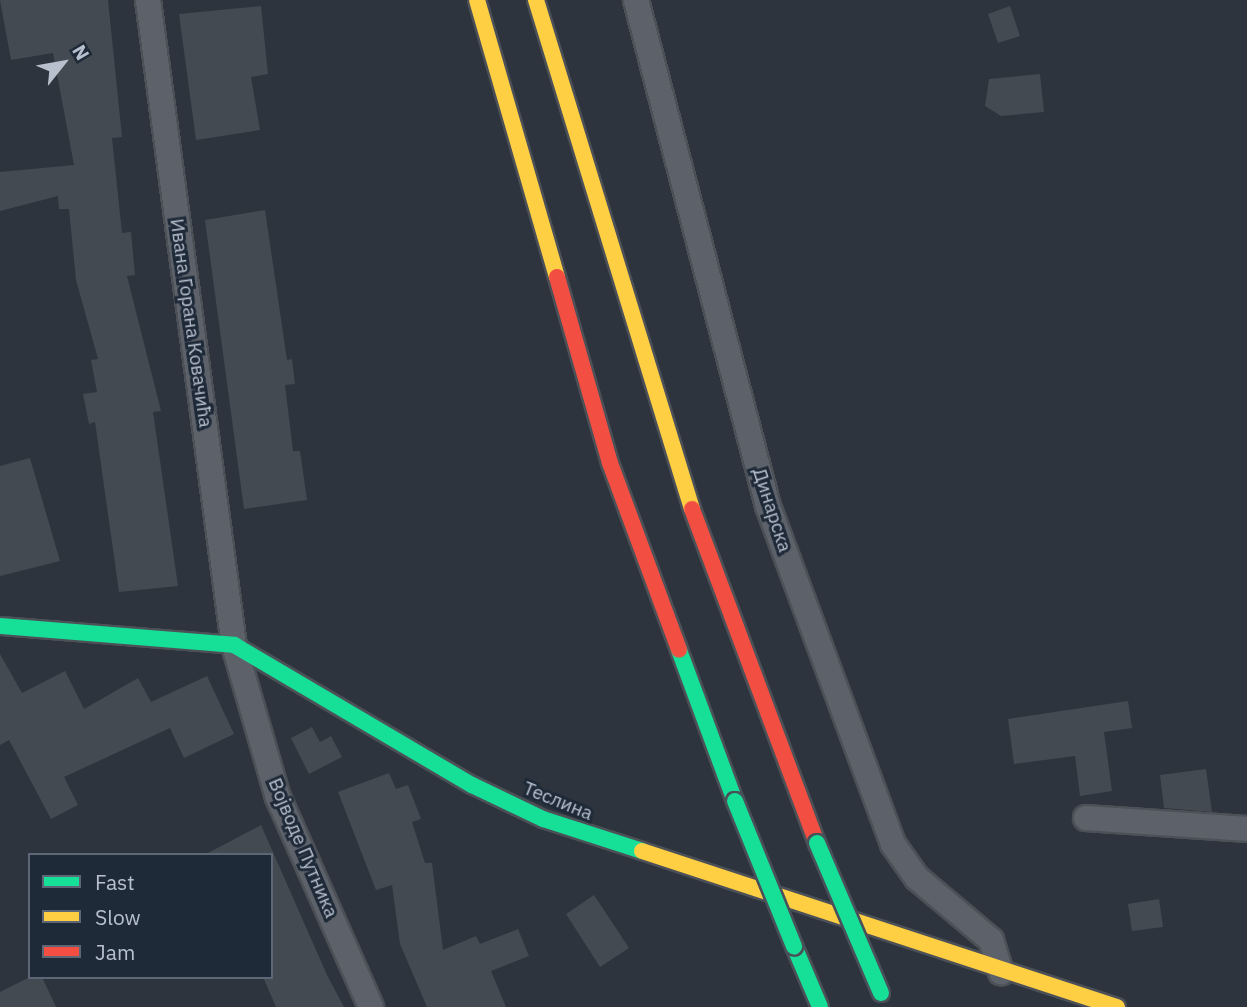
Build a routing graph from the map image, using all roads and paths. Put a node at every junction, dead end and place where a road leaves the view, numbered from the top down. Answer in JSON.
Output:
{"nodes":[{"id":1,"x":149,"y":0,"type":"edge"},
{"id":2,"x":477,"y":0,"type":"edge"},
{"id":3,"x":536,"y":0,"type":"edge"},
{"id":4,"x":636,"y":0,"type":"edge"},
{"id":5,"x":0,"y":626,"type":"edge"},
{"id":6,"x":234,"y":645,"type":"junction"},
{"id":7,"x":1086,"y":818,"type":"dead end"},
{"id":8,"x":1247,"y":830,"type":"edge"},
{"id":9,"x":1001,"y":972,"type":"junction"},
{"id":10,"x":1053,"y":999,"type":"edge"},
{"id":11,"x":884,"y":1000,"type":"edge"},
{"id":12,"x":371,"y":1007,"type":"edge"},
{"id":13,"x":820,"y":1007,"type":"edge"},
{"id":14,"x":1117,"y":1007,"type":"edge"}],
"edges":[{"from":1,"to":6,"type":"street","name":"Ивана Горана Ковачића"},
{"from":2,"to":13,"type":"main road","bridge":true},
{"from":3,"to":11,"type":"main road","bridge":true},
{"from":4,"to":9,"type":"street","name":"Динарска"},
{"from":5,"to":6,"type":"main road","name":"Теслина"},
{"from":6,"to":9,"type":"main road","name":"Теслина"},
{"from":6,"to":12,"type":"street","name":"Војводе Путника"},
{"from":7,"to":8,"type":"street"},
{"from":9,"to":10,"type":"main road","name":"Теслина"},
{"from":10,"to":14,"type":"main road","name":"Теслина"}]}
